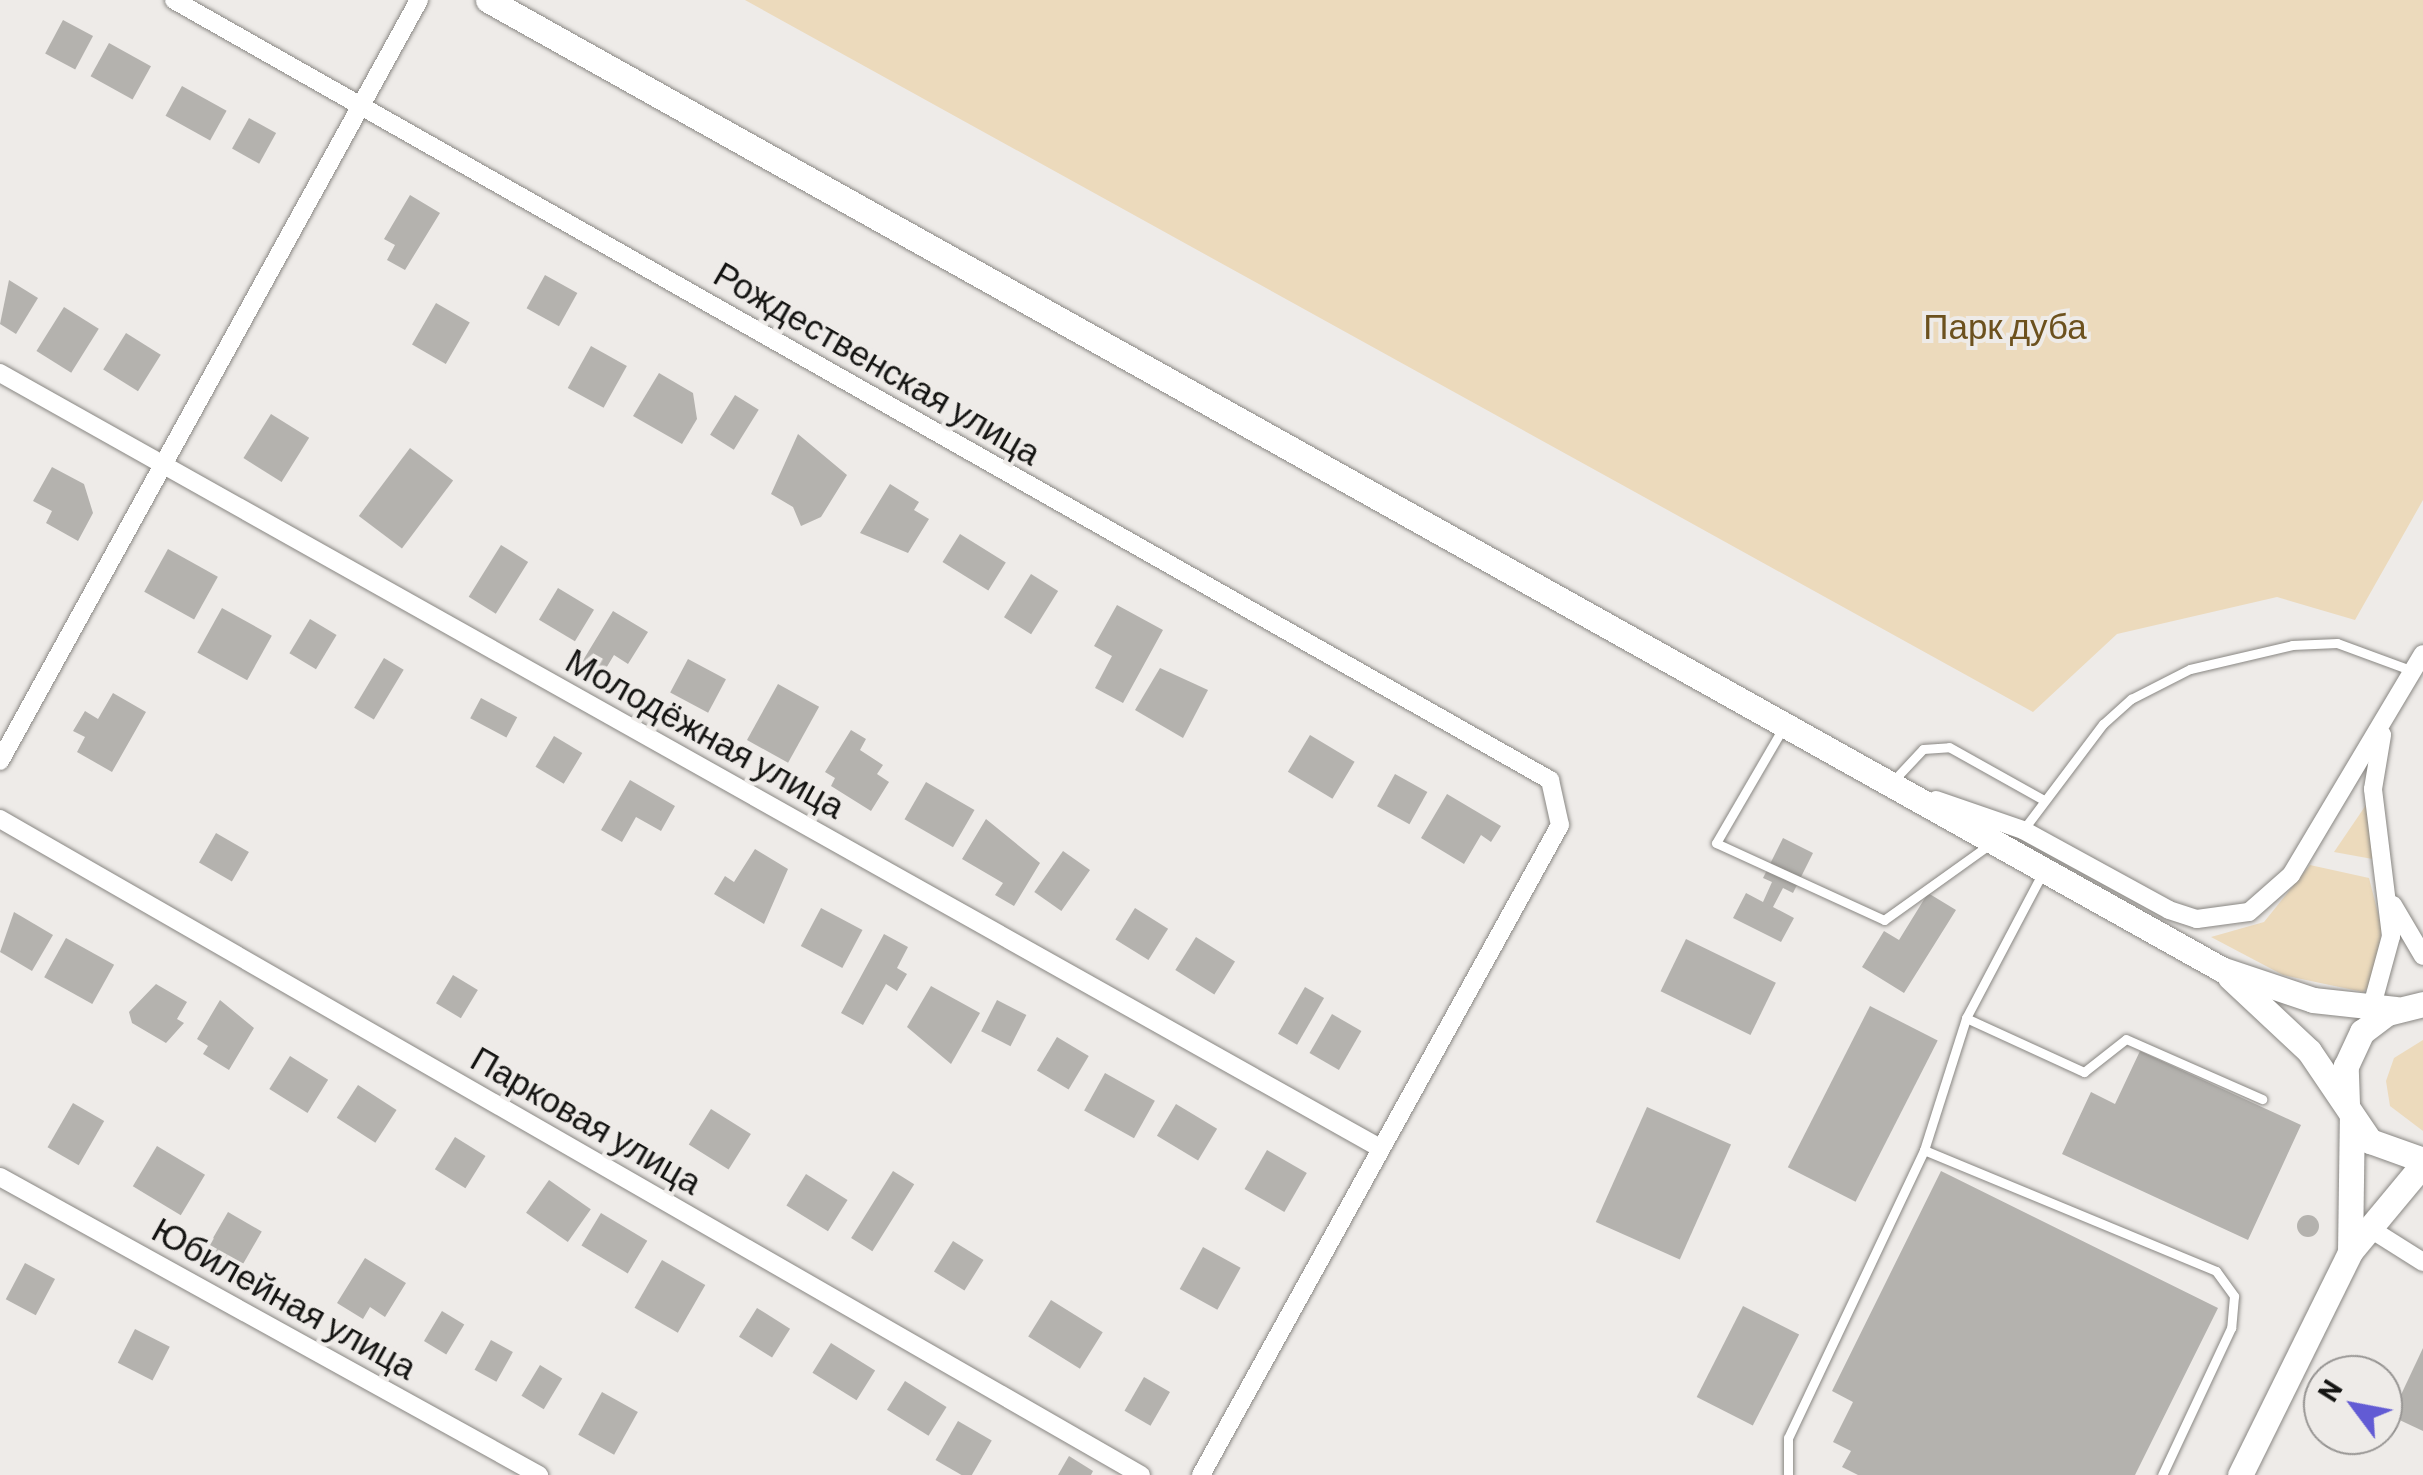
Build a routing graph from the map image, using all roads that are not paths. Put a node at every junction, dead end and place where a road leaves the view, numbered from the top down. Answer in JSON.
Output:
{"nodes":[{"id":1,"x":174,"y":0,"type":"edge"},
{"id":2,"x":420,"y":0,"type":"edge"},
{"id":3,"x":488,"y":0,"type":"edge"},
{"id":4,"x":364,"y":108,"type":"junction"},
{"id":5,"x":0,"y":373,"type":"edge"},
{"id":6,"x":168,"y":467,"type":"junction"},
{"id":7,"x":2418,"y":662,"type":"edge"},
{"id":8,"x":2390,"y":711,"type":"junction"},
{"id":9,"x":1785,"y":726,"type":"junction"},
{"id":10,"x":0,"y":761,"type":"edge"},
{"id":11,"x":1890,"y":785,"type":"junction"},
{"id":12,"x":2042,"y":799,"type":"junction"},
{"id":13,"x":0,"y":819,"type":"edge"},
{"id":14,"x":2023,"y":830,"type":"junction"},
{"id":15,"x":1994,"y":842,"type":"junction"},
{"id":16,"x":2043,"y":870,"type":"junction"},
{"id":17,"x":2392,"y":902,"type":"junction"},
{"id":18,"x":2423,"y":956,"type":"edge"},
{"id":19,"x":2221,"y":969,"type":"junction"},
{"id":20,"x":2423,"y":1004,"type":"edge"},
{"id":21,"x":2384,"y":1008,"type":"junction"},
{"id":22,"x":1966,"y":1018,"type":"junction"},
{"id":23,"x":2262,"y":1099,"type":"dead end"},
{"id":24,"x":2349,"y":1111,"type":"junction"},
{"id":25,"x":1380,"y":1148,"type":"junction"},
{"id":26,"x":1924,"y":1150,"type":"junction"},
{"id":27,"x":2423,"y":1162,"type":"edge"},
{"id":28,"x":0,"y":1177,"type":"edge"},
{"id":29,"x":2369,"y":1228,"type":"junction"},
{"id":30,"x":2350,"y":1252,"type":"junction"},
{"id":31,"x":2423,"y":1262,"type":"edge"},
{"id":32,"x":540,"y":1475,"type":"edge"},
{"id":33,"x":1141,"y":1475,"type":"edge"},
{"id":34,"x":1202,"y":1475,"type":"edge"},
{"id":35,"x":1788,"y":1475,"type":"edge"},
{"id":36,"x":2162,"y":1475,"type":"edge"},
{"id":37,"x":2240,"y":1475,"type":"edge"}],
"edges":[{"from":1,"to":4,"type":"street","name":"Рождественская улица"},
{"from":2,"to":4,"type":"street"},
{"from":3,"to":9,"type":"main road"},
{"from":4,"to":6,"type":"street"},
{"from":4,"to":25,"type":"street","name":"Рождественская улица"},
{"from":5,"to":6,"type":"street","name":"Молодёжная улица"},
{"from":6,"to":10,"type":"street"},
{"from":6,"to":25,"type":"street","name":"Молодёжная улица"},
{"from":7,"to":8,"type":"street"},
{"from":7,"to":12,"type":"lane"},
{"from":8,"to":14,"type":"street"},
{"from":8,"to":17,"type":"street"},
{"from":9,"to":11,"type":"main road"},
{"from":9,"to":15,"type":"lane"},
{"from":11,"to":12,"type":"lane"},
{"from":11,"to":14,"type":"street"},
{"from":11,"to":15,"type":"main road"},
{"from":12,"to":14,"type":"lane"},
{"from":13,"to":33,"type":"street","name":"Парковая улица"},
{"from":15,"to":16,"type":"main road"},
{"from":16,"to":19,"type":"main road"},
{"from":16,"to":22,"type":"lane"},
{"from":17,"to":18,"type":"street"},
{"from":17,"to":21,"type":"street"},
{"from":19,"to":21,"type":"main road"},
{"from":19,"to":24,"type":"main road"},
{"from":20,"to":21,"type":"main road"},
{"from":21,"to":24,"type":"main road"},
{"from":22,"to":23,"type":"lane"},
{"from":22,"to":26,"type":"lane"},
{"from":24,"to":27,"type":"main road"},
{"from":24,"to":30,"type":"main road"},
{"from":25,"to":34,"type":"street"},
{"from":26,"to":35,"type":"lane"},
{"from":26,"to":36,"type":"lane"},
{"from":27,"to":29,"type":"main road"},
{"from":28,"to":32,"type":"street","name":"Юбилейная улица"},
{"from":29,"to":30,"type":"main road"},
{"from":29,"to":31,"type":"street"},
{"from":30,"to":37,"type":"main road"}]}
